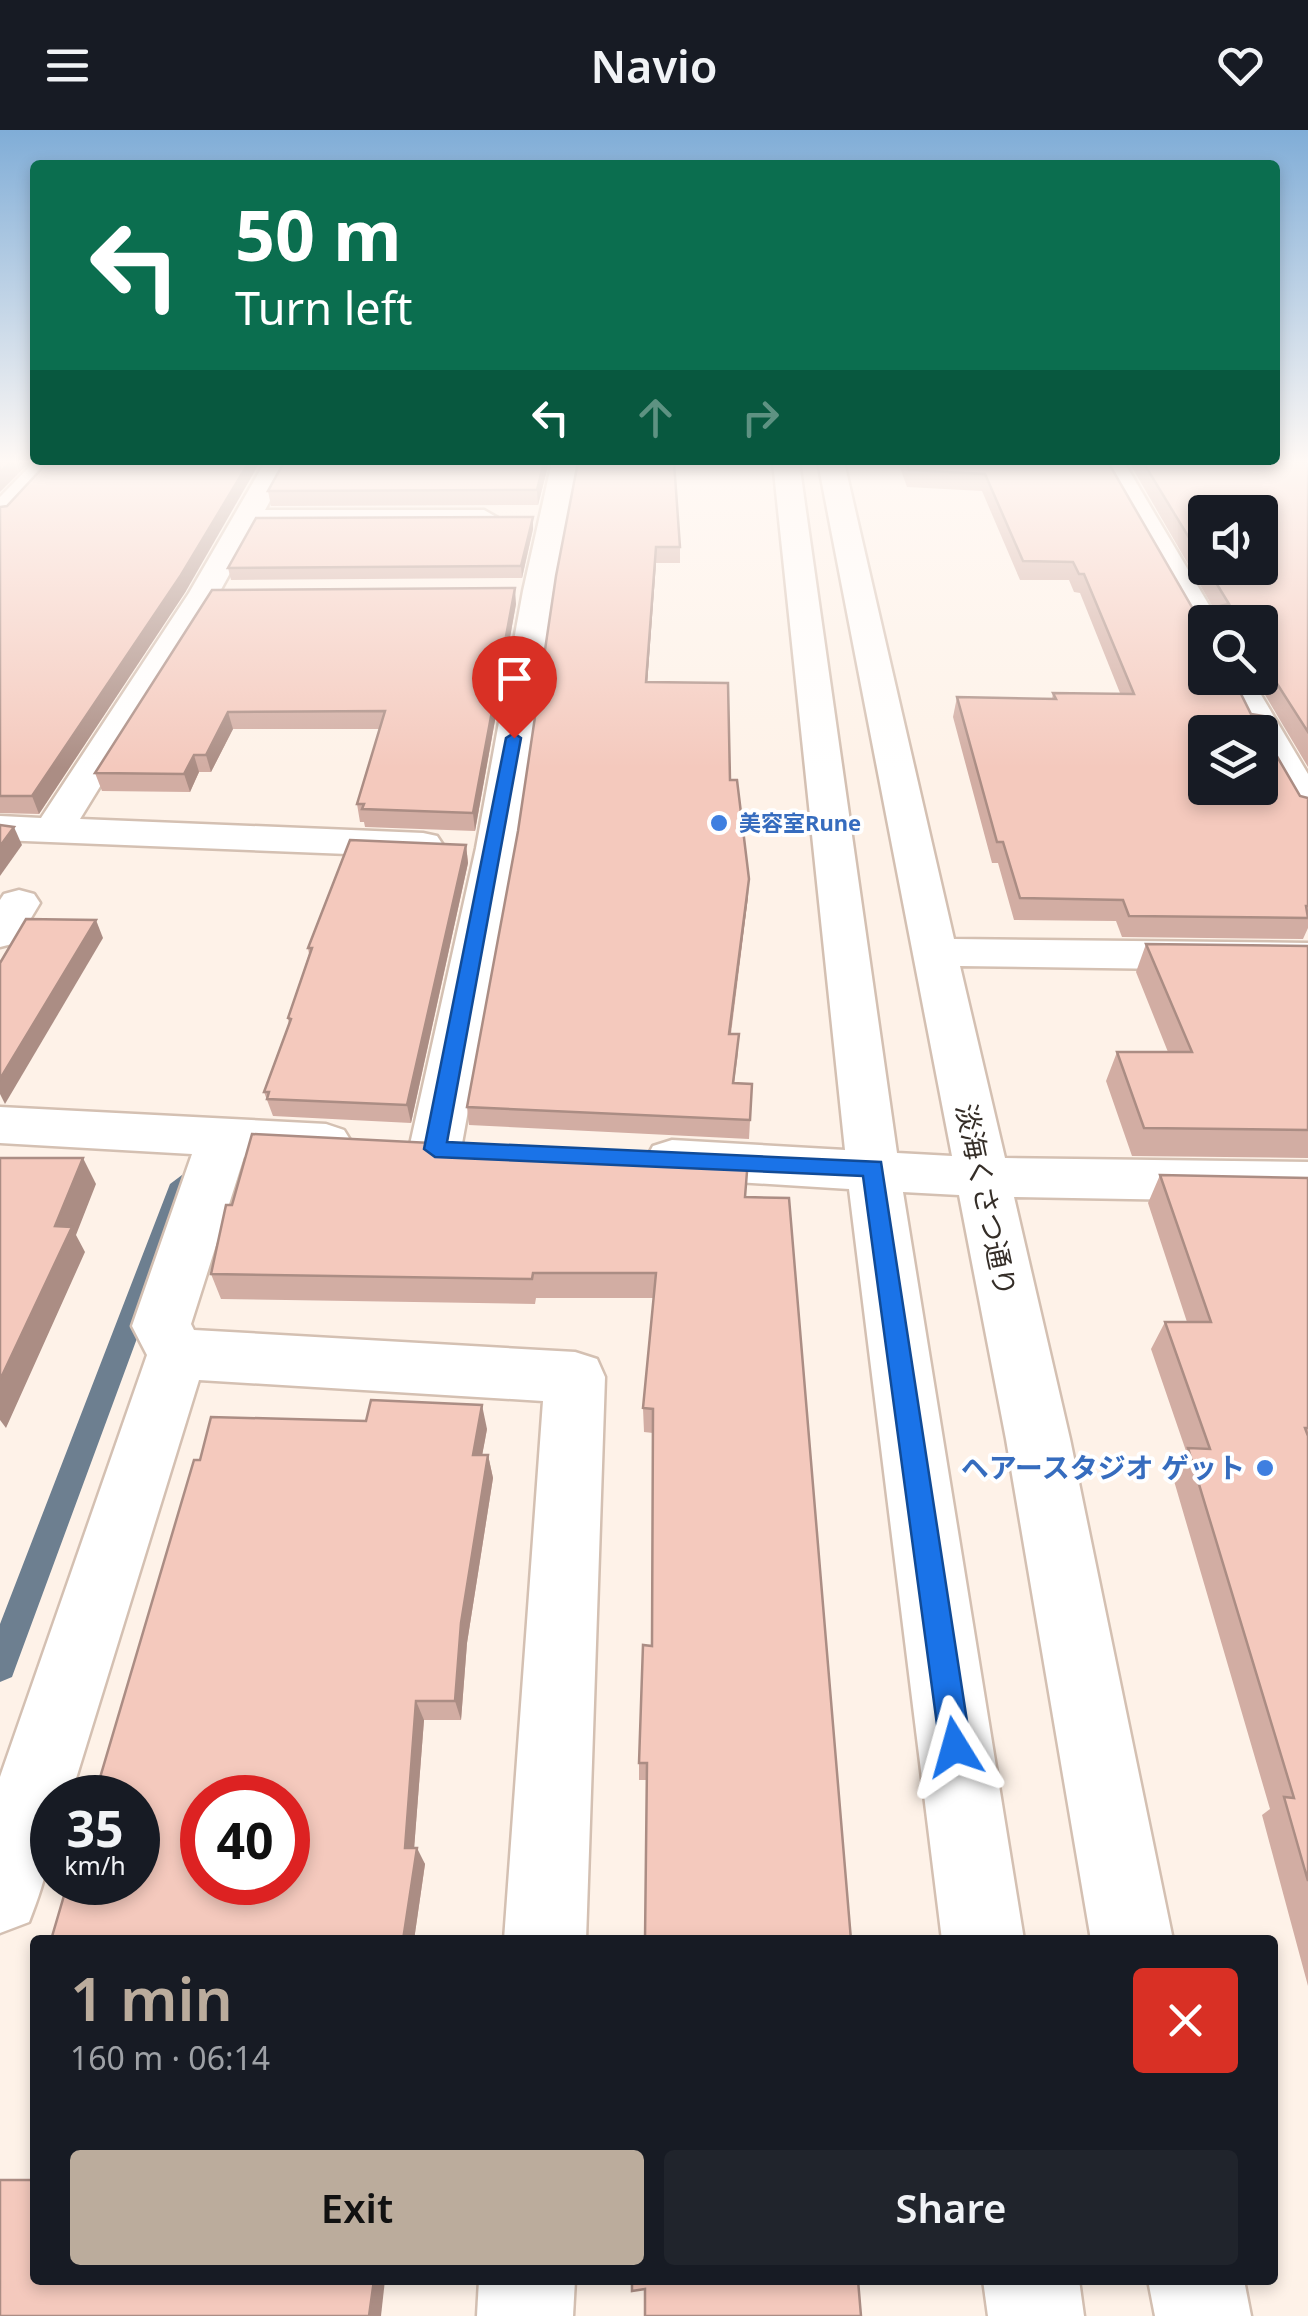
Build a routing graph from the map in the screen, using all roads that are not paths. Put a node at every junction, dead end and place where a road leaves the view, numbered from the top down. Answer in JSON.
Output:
{"nodes":[{"id":1,"x":221,"y":564,"type":"edge"},
{"id":2,"x":537,"y":564,"type":"edge"},
{"id":3,"x":799,"y":564,"type":"edge"},
{"id":4,"x":852,"y":564,"type":"edge"},
{"id":5,"x":1170,"y":564,"type":"edge"},
{"id":6,"x":498,"y":591,"type":"edge"},
{"id":7,"x":538,"y":591,"type":"junction"},
{"id":8,"x":243,"y":593,"type":"edge"},
{"id":9,"x":204,"y":594,"type":"junction"},
{"id":10,"x":1193,"y":605,"type":"edge"},
{"id":11,"x":1244,"y":695,"type":"edge"},
{"id":12,"x":1308,"y":807,"type":"edge"},
{"id":13,"x":0,"y":828,"type":"edge"},
{"id":14,"x":53,"y":830,"type":"junction"},
{"id":15,"x":496,"y":848,"type":"junction"},
{"id":16,"x":934,"y":952,"type":"junction"},
{"id":17,"x":1308,"y":956,"type":"edge"},
{"id":18,"x":0,"y":1125,"type":"edge"},
{"id":19,"x":224,"y":1136,"type":"junction"},
{"id":20,"x":634,"y":1158,"type":"edge"},
{"id":21,"x":873,"y":1168,"type":"junction"},
{"id":22,"x":980,"y":1177,"type":"junction"},
{"id":23,"x":1308,"y":1182,"type":"edge"},
{"id":24,"x":178,"y":1354,"type":"junction"},
{"id":25,"x":0,"y":1892,"type":"edge"},
{"id":26,"x":545,"y":1935,"type":"edge"},
{"id":27,"x":981,"y":1935,"type":"edge"},
{"id":28,"x":1131,"y":1935,"type":"edge"},
{"id":29,"x":527,"y":2285,"type":"edge"},
{"id":30,"x":1032,"y":2285,"type":"edge"},
{"id":31,"x":1197,"y":2285,"type":"edge"},
{"id":32,"x":525,"y":2316,"type":"edge"},
{"id":33,"x":1036,"y":2316,"type":"edge"},
{"id":34,"x":1203,"y":2316,"type":"edge"}],
"edges":[{"from":1,"to":9,"type":"street"},
{"from":2,"to":7,"type":"street"},
{"from":3,"to":21,"type":"street"},
{"from":4,"to":16,"type":"street","name":"淡海くさつ通り"},
{"from":5,"to":10,"type":"street"},
{"from":6,"to":7,"type":"street"},
{"from":7,"to":15,"type":"street"},
{"from":8,"to":9,"type":"street"},
{"from":9,"to":14,"type":"street"},
{"from":11,"to":12,"type":"street"},
{"from":13,"to":14,"type":"street"},
{"from":14,"to":15,"type":"street"},
{"from":15,"to":19,"type":"street"},
{"from":16,"to":17,"type":"street"},
{"from":16,"to":22,"type":"street","name":"淡海くさつ通り"},
{"from":18,"to":19,"type":"street"},
{"from":19,"to":24,"type":"street"},
{"from":20,"to":21,"type":"street"},
{"from":21,"to":22,"type":"street"},
{"from":21,"to":27,"type":"street"},
{"from":22,"to":23,"type":"street"},
{"from":22,"to":28,"type":"street","name":"淡海くさつ通り"},
{"from":24,"to":25,"type":"street"},
{"from":24,"to":26,"type":"street"},
{"from":29,"to":32,"type":"street"},
{"from":30,"to":33,"type":"street"},
{"from":31,"to":34,"type":"street"}]}
